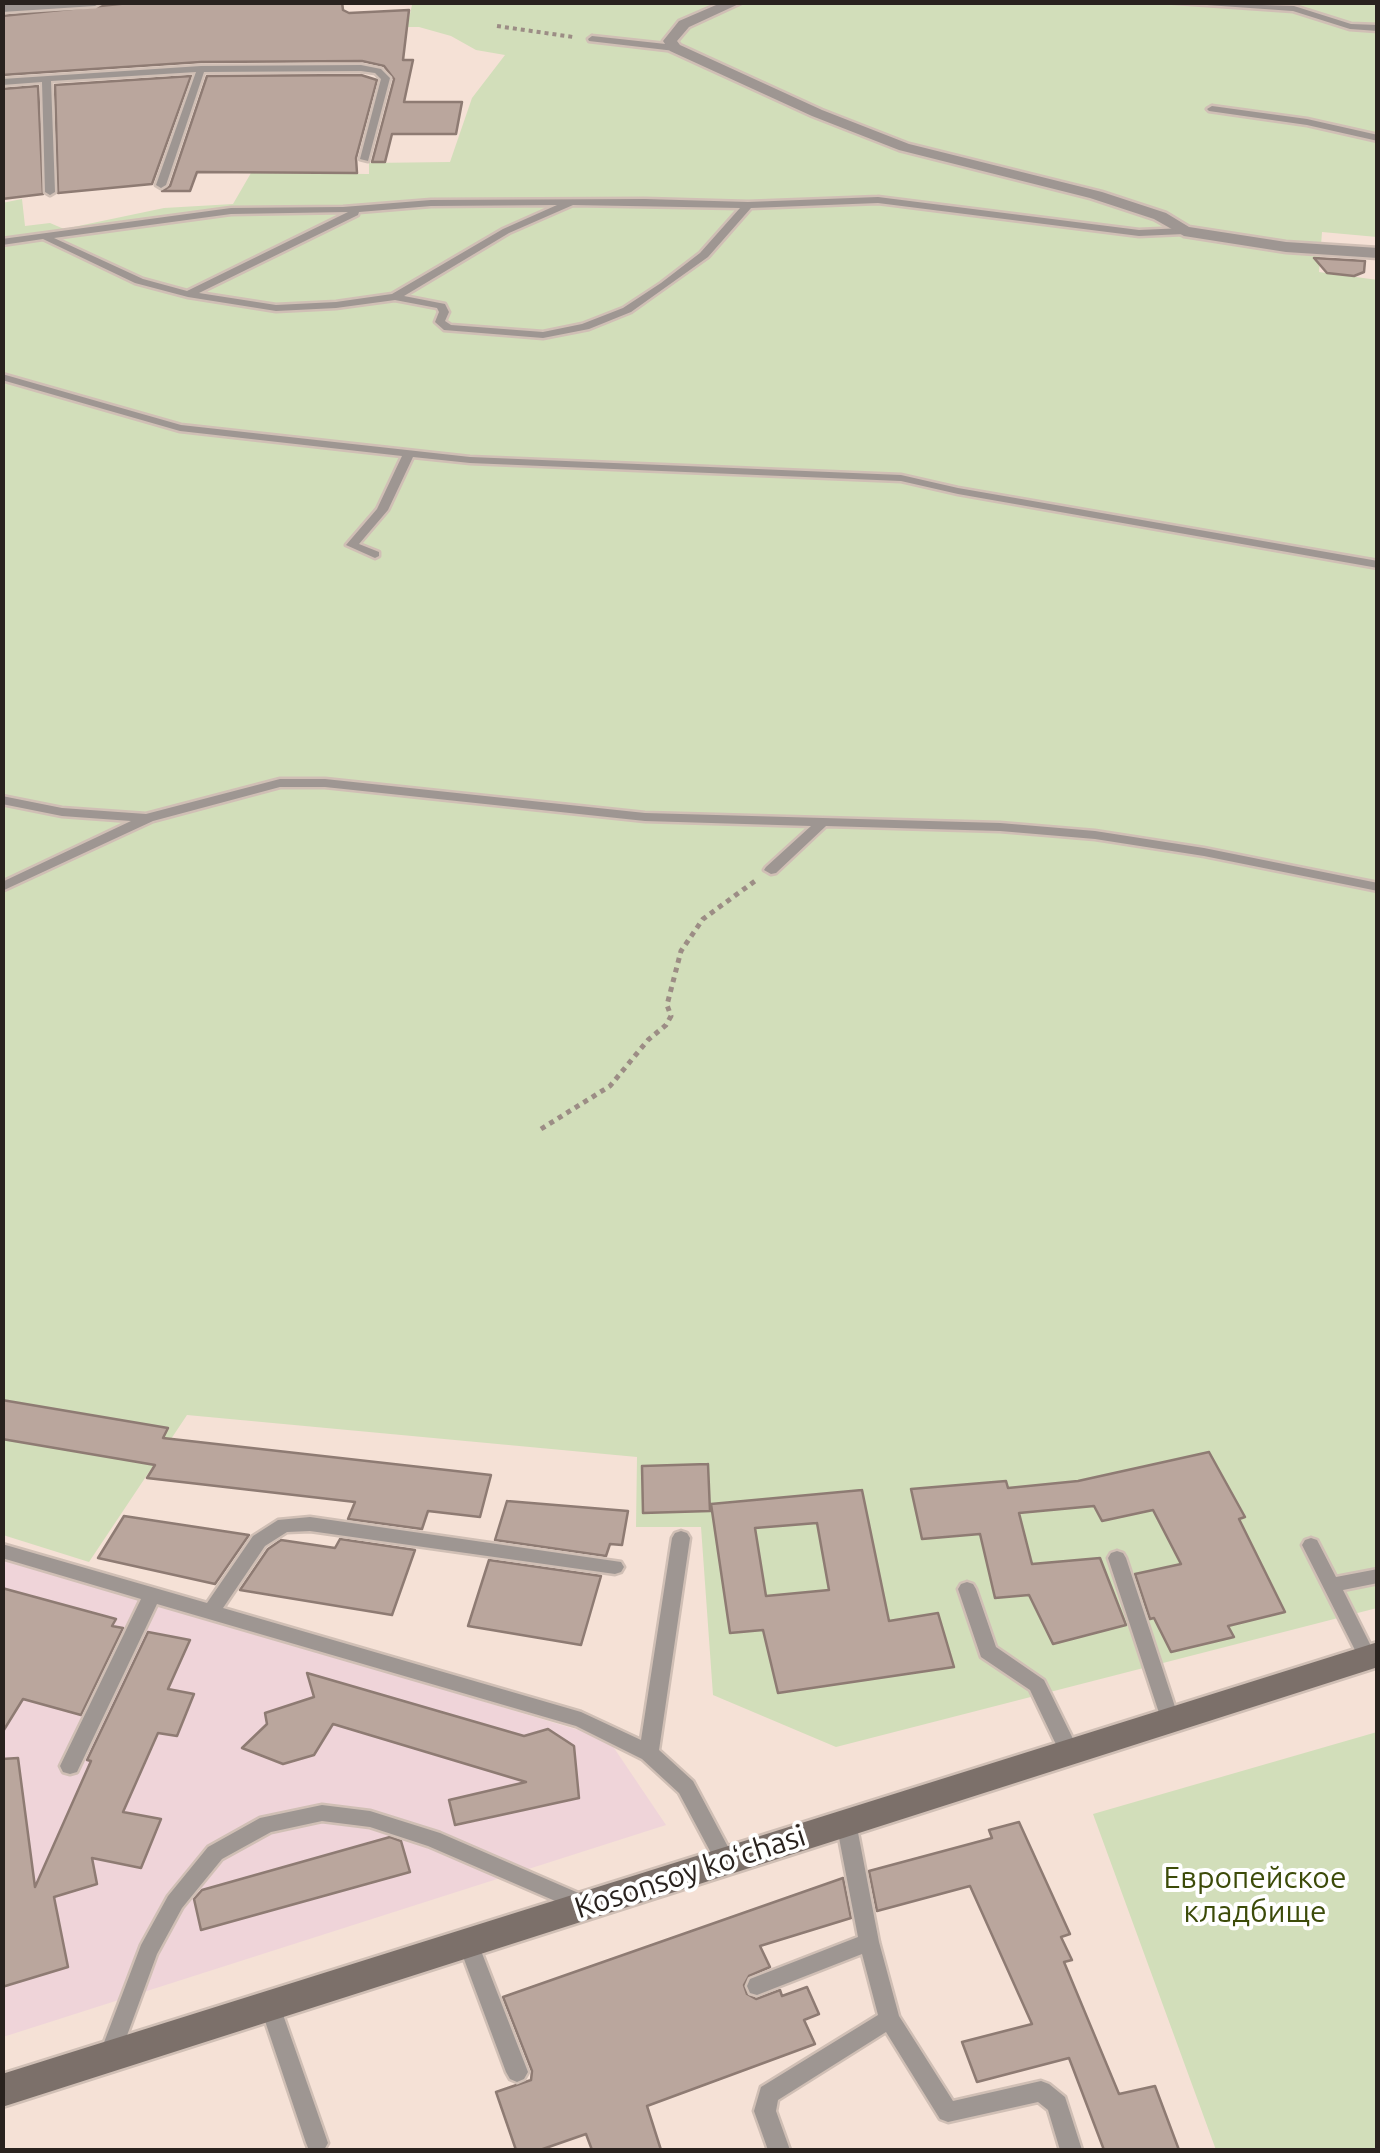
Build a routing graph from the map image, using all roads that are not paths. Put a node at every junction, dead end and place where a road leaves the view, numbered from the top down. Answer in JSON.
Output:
{"nodes":[{"id":1,"x":95,"y":2,"type":"edge"},
{"id":2,"x":736,"y":2,"type":"edge"},
{"id":3,"x":1168,"y":2,"type":"edge"},
{"id":4,"x":2,"y":8,"type":"edge"},
{"id":5,"x":1378,"y":28,"type":"edge"},
{"id":6,"x":592,"y":39,"type":"road end"},
{"id":7,"x":675,"y":48,"type":"junction"},
{"id":8,"x":201,"y":69,"type":"junction"},
{"id":9,"x":46,"y":79,"type":"junction"},
{"id":10,"x":2,"y":82,"type":"edge"},
{"id":11,"x":1212,"y":109,"type":"dead end"},
{"id":12,"x":1378,"y":138,"type":"edge"},
{"id":13,"x":365,"y":159,"type":"dead end"},
{"id":14,"x":161,"y":185,"type":"dead end"},
{"id":15,"x":50,"y":192,"type":"dead end"},
{"id":16,"x":570,"y":203,"type":"junction"},
{"id":17,"x":748,"y":205,"type":"junction"},
{"id":18,"x":358,"y":209,"type":"junction"},
{"id":19,"x":1184,"y":231,"type":"junction"},
{"id":20,"x":44,"y":238,"type":"junction"},
{"id":21,"x":2,"y":242,"type":"edge"},
{"id":22,"x":1378,"y":254,"type":"edge"},
{"id":23,"x":188,"y":294,"type":"junction"},
{"id":24,"x":395,"y":297,"type":"junction"},
{"id":25,"x":2,"y":378,"type":"edge"},
{"id":26,"x":409,"y":452,"type":"junction"},
{"id":27,"x":375,"y":554,"type":"dead end"},
{"id":28,"x":1378,"y":565,"type":"edge"},
{"id":29,"x":2,"y":800,"type":"edge"},
{"id":30,"x":148,"y":818,"type":"junction"},
{"id":31,"x":822,"y":823,"type":"junction"},
{"id":32,"x":771,"y":870,"type":"road end"},
{"id":33,"x":2,"y":887,"type":"edge"},
{"id":34,"x":1378,"y":887,"type":"edge"},
{"id":35,"x":680,"y":1538,"type":"dead end"},
{"id":36,"x":1310,"y":1546,"type":"dead end"},
{"id":37,"x":2,"y":1551,"type":"edge"},
{"id":38,"x":1117,"y":1558,"type":"dead end"},
{"id":39,"x":615,"y":1567,"type":"dead end"},
{"id":40,"x":1378,"y":1576,"type":"edge"},
{"id":41,"x":1331,"y":1585,"type":"junction"},
{"id":42,"x":967,"y":1589,"type":"dead end"},
{"id":43,"x":153,"y":1594,"type":"junction"},
{"id":44,"x":212,"y":1610,"type":"junction"},
{"id":45,"x":1372,"y":1654,"type":"edge"},
{"id":46,"x":1170,"y":1719,"type":"junction"},
{"id":47,"x":1069,"y":1751,"type":"junction"},
{"id":48,"x":650,"y":1753,"type":"junction"},
{"id":49,"x":70,"y":1766,"type":"dead end"},
{"id":50,"x":846,"y":1822,"type":"junction"},
{"id":51,"x":725,"y":1860,"type":"junction"},
{"id":52,"x":586,"y":1905,"type":"junction"},
{"id":53,"x":869,"y":1942,"type":"junction"},
{"id":54,"x":468,"y":1943,"type":"junction"},
{"id":55,"x":757,"y":1986,"type":"dead end"},
{"id":56,"x":270,"y":2006,"type":"junction"},
{"id":57,"x":889,"y":2019,"type":"junction"},
{"id":58,"x":110,"y":2057,"type":"junction"},
{"id":59,"x":517,"y":2072,"type":"dead end"},
{"id":60,"x":2,"y":2091,"type":"edge"},
{"id":61,"x":317,"y":2143,"type":"dead end"},
{"id":62,"x":778,"y":2150,"type":"edge"},
{"id":63,"x":1072,"y":2150,"type":"edge"}],
"edges":[{"from":1,"to":4,"type":"street"},
{"from":2,"to":7,"type":"street"},
{"from":3,"to":5,"type":"lane"},
{"from":6,"to":7,"type":"lane"},
{"from":7,"to":19,"type":"street"},
{"from":8,"to":9,"type":"lane"},
{"from":8,"to":13,"type":"lane"},
{"from":8,"to":14,"type":"lane"},
{"from":9,"to":10,"type":"lane"},
{"from":9,"to":15,"type":"lane"},
{"from":11,"to":12,"type":"lane"},
{"from":16,"to":17,"type":"lane"},
{"from":16,"to":18,"type":"lane"},
{"from":16,"to":24,"type":"lane"},
{"from":17,"to":19,"type":"lane"},
{"from":17,"to":24,"type":"lane"},
{"from":18,"to":20,"type":"lane"},
{"from":18,"to":23,"type":"lane"},
{"from":19,"to":22,"type":"street"},
{"from":20,"to":21,"type":"lane"},
{"from":20,"to":23,"type":"lane"},
{"from":23,"to":24,"type":"lane"},
{"from":25,"to":26,"type":"lane"},
{"from":26,"to":27,"type":"lane"},
{"from":26,"to":28,"type":"lane"},
{"from":29,"to":30,"type":"lane"},
{"from":30,"to":31,"type":"lane"},
{"from":30,"to":33,"type":"lane"},
{"from":31,"to":32,"type":"lane"},
{"from":31,"to":34,"type":"lane"},
{"from":35,"to":48,"type":"lane"},
{"from":36,"to":41,"type":"lane"},
{"from":37,"to":43,"type":"lane"},
{"from":38,"to":46,"type":"lane"},
{"from":39,"to":44,"type":"lane"},
{"from":40,"to":41,"type":"lane"},
{"from":41,"to":45,"type":"lane"},
{"from":42,"to":47,"type":"lane"},
{"from":43,"to":44,"type":"lane"},
{"from":43,"to":49,"type":"lane"},
{"from":44,"to":48,"type":"lane"},
{"from":45,"to":46,"type":"main road","name":"Kosonsoy koʻchasi"},
{"from":46,"to":47,"type":"main road","name":"Kosonsoy koʻchasi"},
{"from":47,"to":50,"type":"main road","name":"Kosonsoy koʻchasi"},
{"from":48,"to":51,"type":"lane"},
{"from":50,"to":51,"type":"main road","name":"Kosonsoy koʻchasi"},
{"from":50,"to":53,"type":"lane"},
{"from":51,"to":52,"type":"main road","name":"Kosonsoy koʻchasi"},
{"from":52,"to":54,"type":"main road","name":"Kosonsoy koʻchasi"},
{"from":52,"to":58,"type":"lane"},
{"from":53,"to":55,"type":"lane"},
{"from":53,"to":57,"type":"lane"},
{"from":54,"to":56,"type":"main road","name":"Kosonsoy koʻchasi"},
{"from":54,"to":59,"type":"lane"},
{"from":56,"to":58,"type":"main road","name":"Kosonsoy koʻchasi"},
{"from":56,"to":61,"type":"lane"},
{"from":57,"to":62,"type":"lane"},
{"from":57,"to":63,"type":"lane"},
{"from":58,"to":60,"type":"main road","name":"Kosonsoy koʻchasi"}]}
